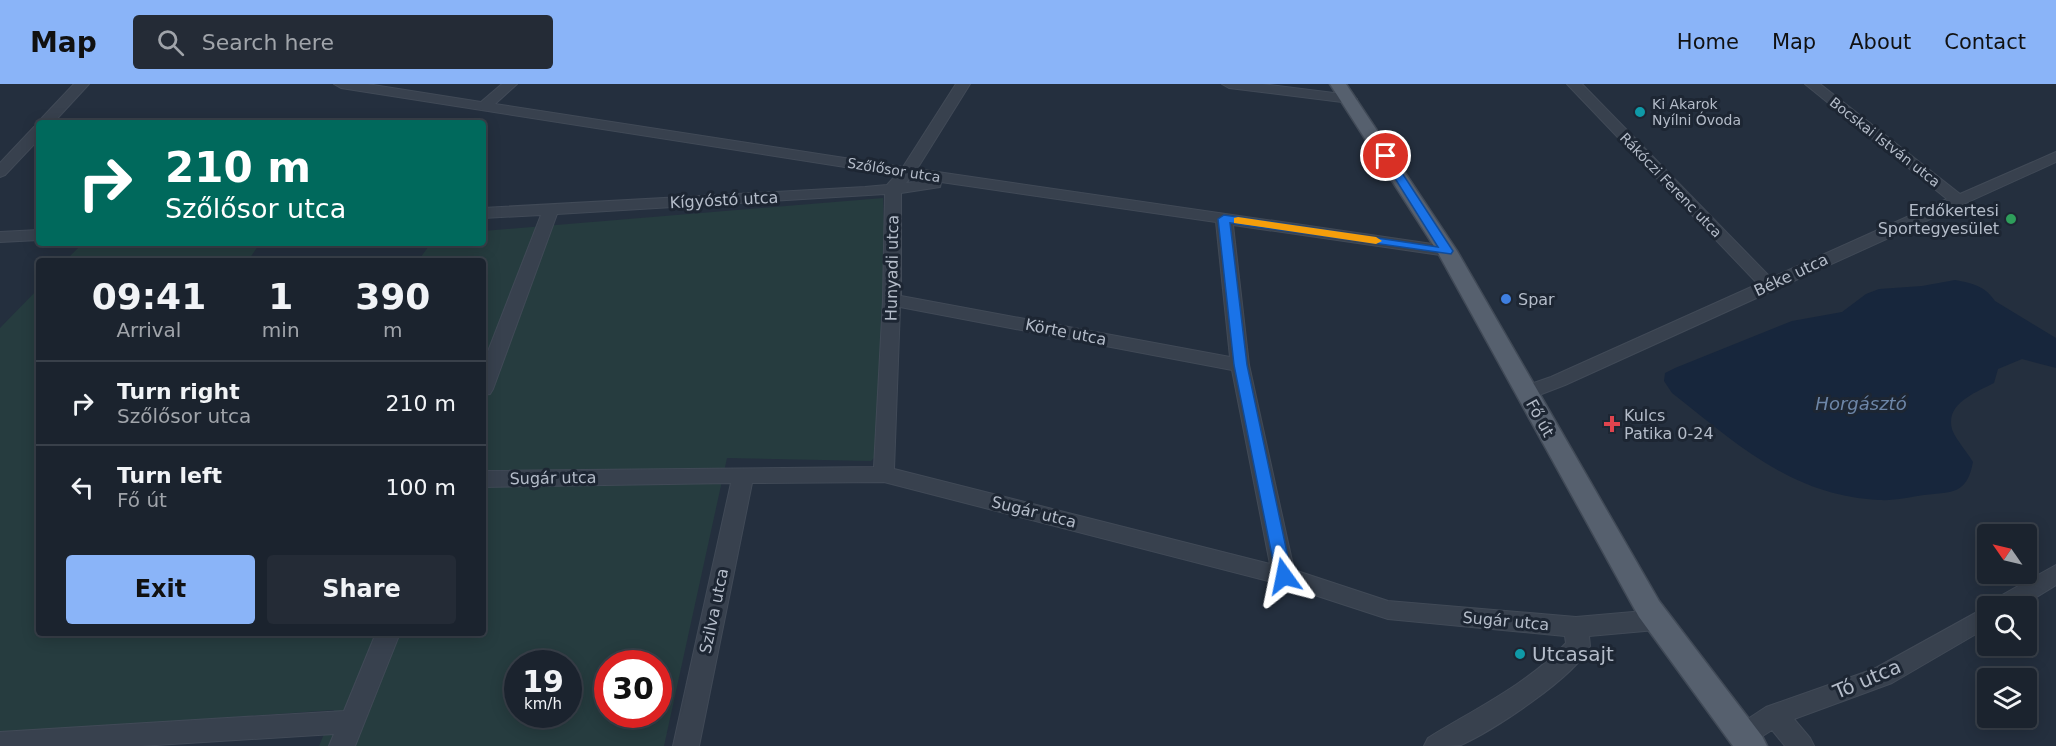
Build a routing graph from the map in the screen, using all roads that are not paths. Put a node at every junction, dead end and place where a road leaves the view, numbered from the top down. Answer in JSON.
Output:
{"nodes":[{"id":1,"x":82,"y":84,"type":"edge"},
{"id":2,"x":341,"y":84,"type":"edge"},
{"id":3,"x":510,"y":84,"type":"edge"},
{"id":4,"x":963,"y":84,"type":"edge"},
{"id":5,"x":1229,"y":84,"type":"edge"},
{"id":6,"x":1574,"y":84,"type":"edge"},
{"id":7,"x":1812,"y":84,"type":"edge"},
{"id":8,"x":1344,"y":92,"type":"edge"},
{"id":9,"x":484,"y":105,"type":"junction"},
{"id":10,"x":48,"y":120,"type":"edge"},
{"id":11,"x":36,"y":133,"type":"edge"},
{"id":12,"x":2056,"y":156,"type":"edge"},
{"id":13,"x":0,"y":172,"type":"edge"},
{"id":14,"x":908,"y":172,"type":"junction"},
{"id":15,"x":965,"y":181,"type":"junction"},
{"id":16,"x":893,"y":188,"type":"junction"},
{"id":17,"x":1958,"y":200,"type":"junction"},
{"id":18,"x":550,"y":209,"type":"junction"},
{"id":19,"x":486,"y":213,"type":"edge"},
{"id":20,"x":1224,"y":219,"type":"junction"},
{"id":21,"x":36,"y":235,"type":"edge"},
{"id":22,"x":0,"y":237,"type":"edge"},
{"id":23,"x":1447,"y":251,"type":"junction"},
{"id":24,"x":1768,"y":285,"type":"junction"},
{"id":25,"x":892,"y":300,"type":"junction"},
{"id":26,"x":1240,"y":365,"type":"junction"},
{"id":27,"x":486,"y":381,"type":"edge"},
{"id":28,"x":1526,"y":393,"type":"junction"},
{"id":29,"x":884,"y":474,"type":"junction"},
{"id":30,"x":743,"y":476,"type":"junction"},
{"id":31,"x":486,"y":479,"type":"edge"},
{"id":32,"x":2056,"y":574,"type":"edge"},
{"id":33,"x":1284,"y":576,"type":"junction"},
{"id":34,"x":2020,"y":596,"type":"edge"},
{"id":35,"x":1656,"y":620,"type":"junction"},
{"id":36,"x":1977,"y":621,"type":"edge"},
{"id":37,"x":1576,"y":627,"type":"junction"},
{"id":38,"x":387,"y":636,"type":"edge"},
{"id":39,"x":1774,"y":715,"type":"junction"},
{"id":40,"x":352,"y":722,"type":"junction"},
{"id":41,"x":1747,"y":741,"type":"edge"},
{"id":42,"x":0,"y":743,"type":"edge"},
{"id":43,"x":342,"y":746,"type":"edge"},
{"id":44,"x":686,"y":746,"type":"edge"},
{"id":45,"x":1437,"y":746,"type":"edge"},
{"id":46,"x":1801,"y":746,"type":"edge"}],
"edges":[{"from":1,"to":10,"type":"street"},
{"from":2,"to":9,"type":"street","name":"Szőlősor utca"},
{"from":3,"to":9,"type":"street"},
{"from":4,"to":14,"type":"street"},
{"from":5,"to":8,"type":"street"},
{"from":6,"to":24,"type":"street","name":"Rákóczi Ferenc utca"},
{"from":7,"to":17,"type":"street","name":"Bocskai István utca"},
{"from":8,"to":23,"type":"main road","name":"Fő út"},
{"from":9,"to":14,"type":"street","name":"Szőlősor utca"},
{"from":11,"to":13,"type":"street"},
{"from":12,"to":17,"type":"street","name":"Béke utca"},
{"from":14,"to":15,"type":"street","name":"Szőlősor utca"},
{"from":14,"to":16,"type":"street"},
{"from":15,"to":16,"type":"street","name":"Kígyóstó utca"},
{"from":15,"to":20,"type":"street","name":"Szőlősor utca"},
{"from":16,"to":18,"type":"street","name":"Kígyóstó utca"},
{"from":16,"to":25,"type":"street","name":"Hunyadi utca"},
{"from":17,"to":24,"type":"street","name":"Béke utca"},
{"from":18,"to":19,"type":"street","name":"Kígyóstó utca"},
{"from":18,"to":27,"type":"street"},
{"from":20,"to":23,"type":"street","name":"Szőlősor utca"},
{"from":20,"to":26,"type":"street"},
{"from":21,"to":22,"type":"street"},
{"from":23,"to":28,"type":"main road","name":"Fő út"},
{"from":24,"to":28,"type":"street","name":"Béke utca"},
{"from":25,"to":26,"type":"street","name":"Körte utca"},
{"from":25,"to":29,"type":"street","name":"Hunyadi utca"},
{"from":26,"to":33,"type":"street"},
{"from":28,"to":35,"type":"main road","name":"Fő út"},
{"from":29,"to":30,"type":"street","name":"Sugár utca"},
{"from":29,"to":33,"type":"street","name":"Sugár utca"},
{"from":30,"to":31,"type":"street","name":"Sugár utca"},
{"from":30,"to":44,"type":"street","name":"Szilva utca"},
{"from":32,"to":34,"type":"street"},
{"from":33,"to":37,"type":"street","name":"Sugár utca"},
{"from":35,"to":37,"type":"street","name":"Sugár utca"},
{"from":35,"to":41,"type":"main road","name":"Fő út"},
{"from":36,"to":39,"type":"street","name":"Tó utca"},
{"from":37,"to":45,"type":"street"},
{"from":38,"to":40,"type":"street"},
{"from":39,"to":41,"type":"street","name":"Tó utca"},
{"from":39,"to":46,"type":"street"},
{"from":40,"to":42,"type":"street"},
{"from":40,"to":43,"type":"street"}]}
